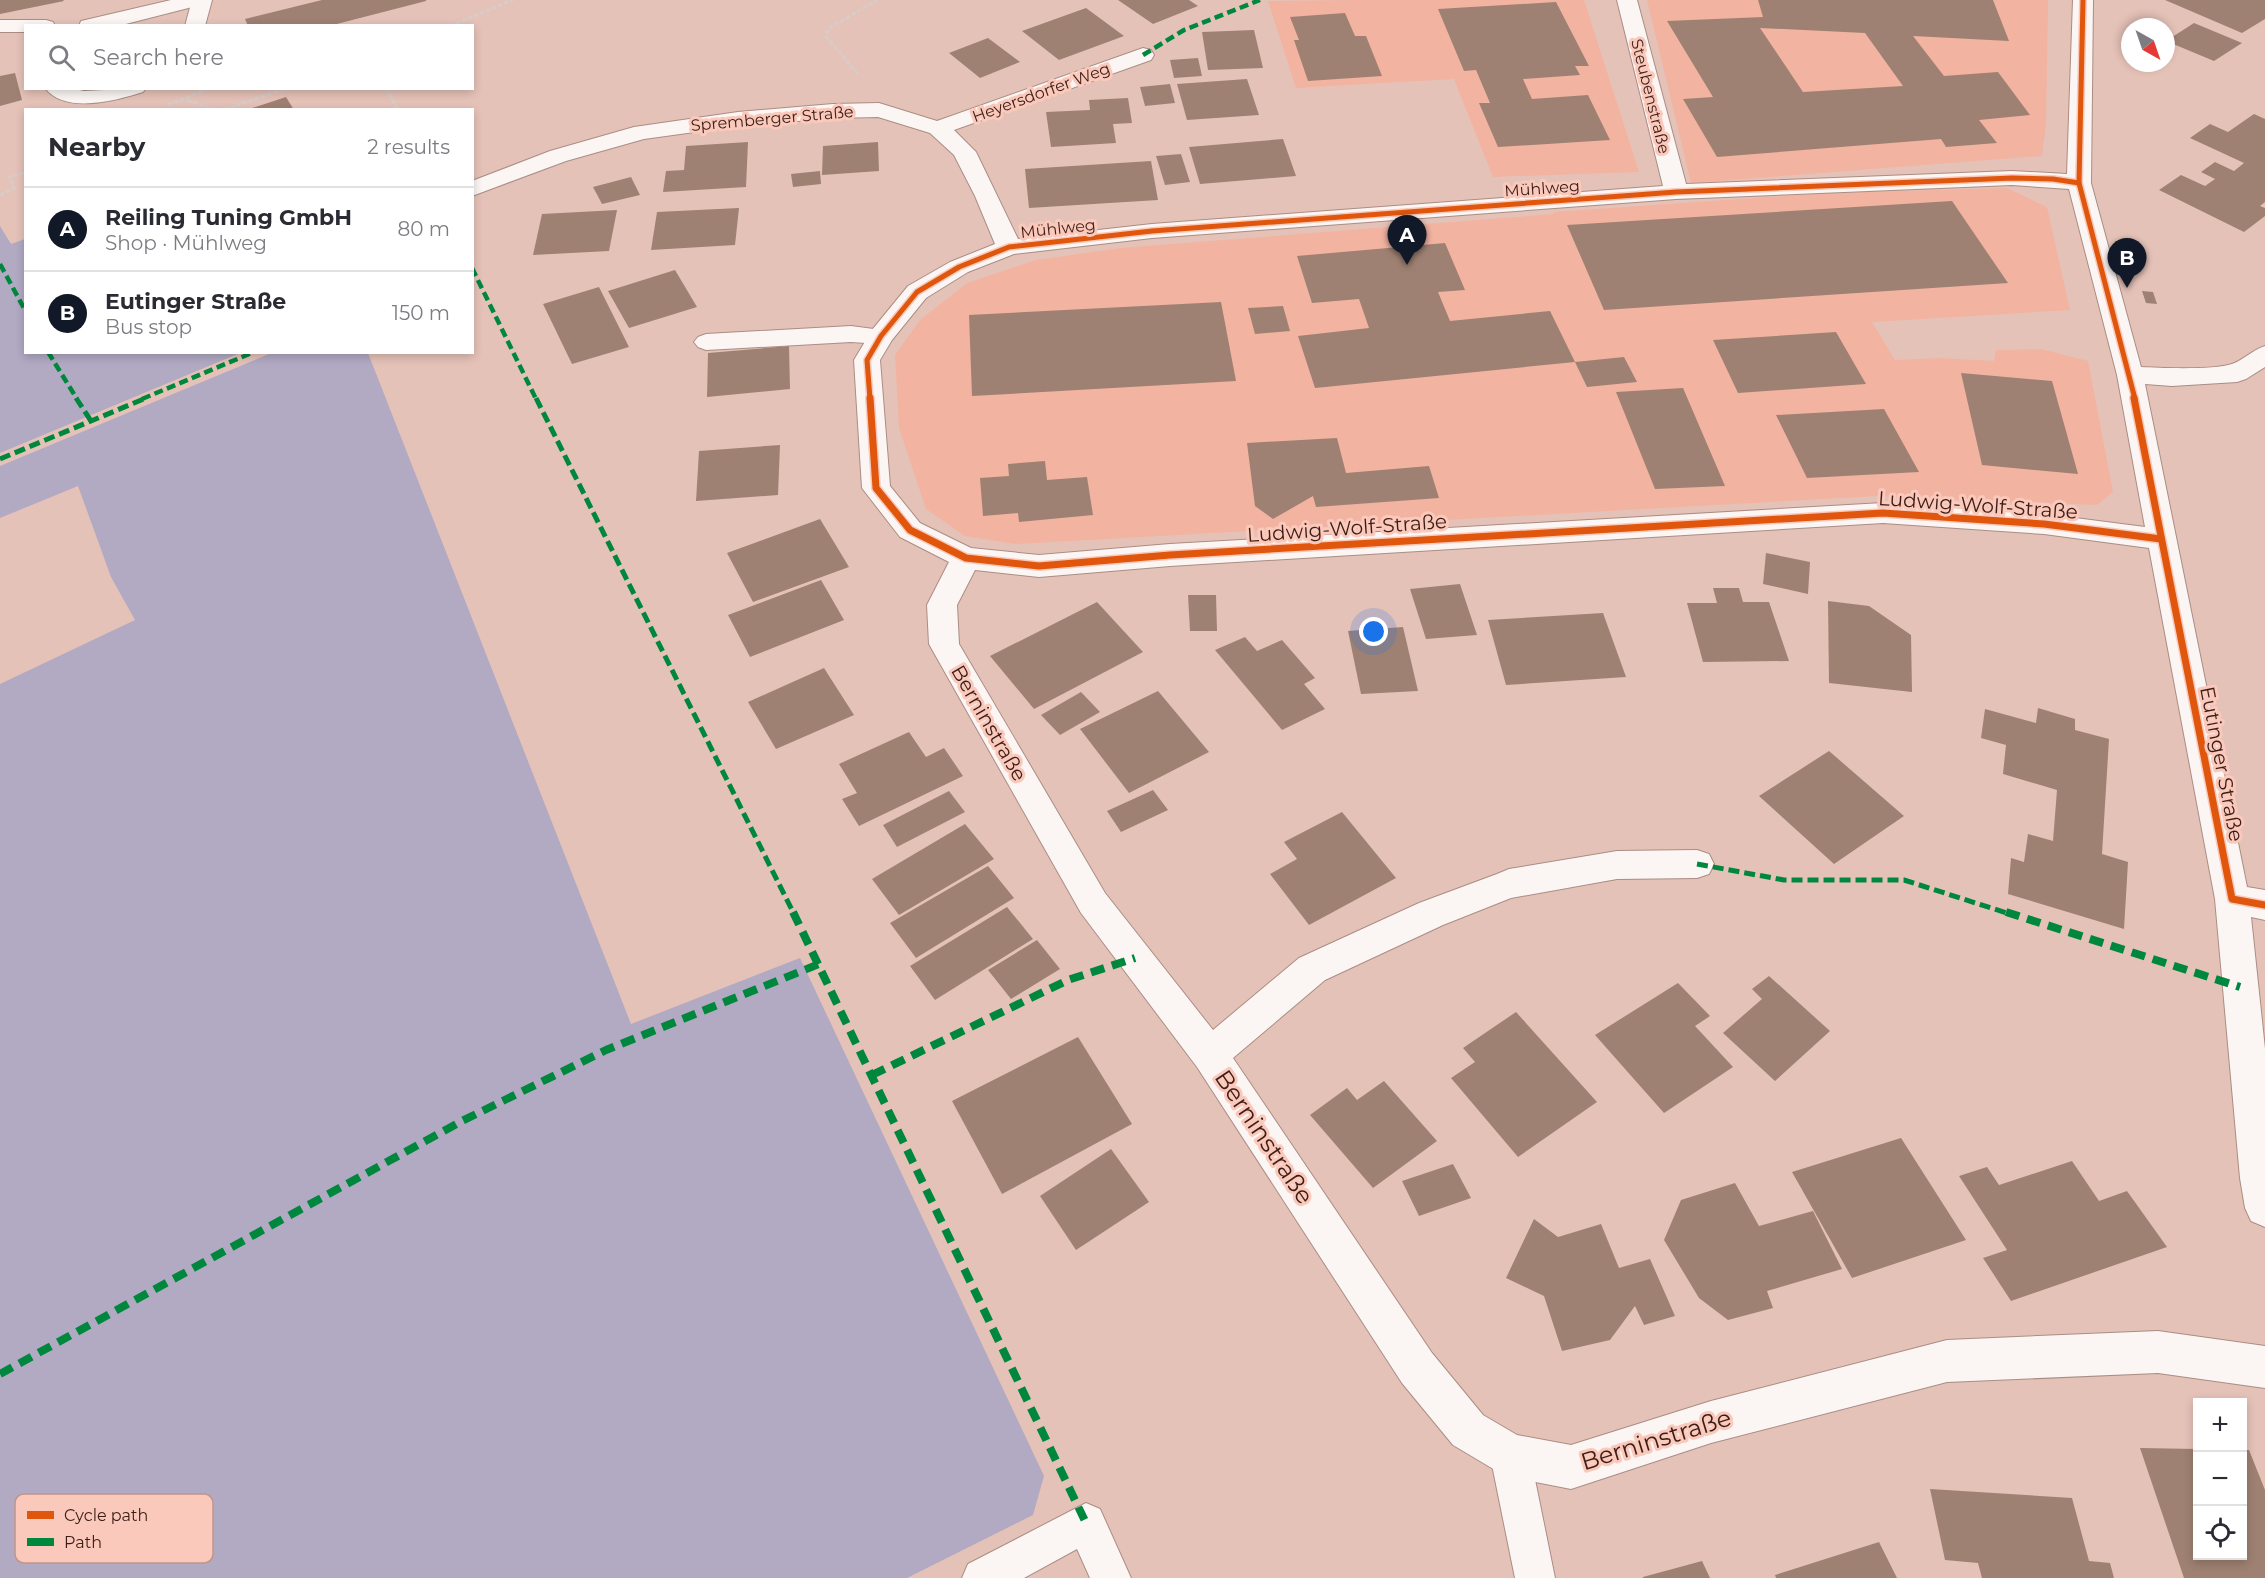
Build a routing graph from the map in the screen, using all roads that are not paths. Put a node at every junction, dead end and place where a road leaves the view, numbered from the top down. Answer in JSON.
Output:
{"nodes":[{"id":1,"x":197,"y":0,"type":"edge"},
{"id":2,"x":202,"y":0,"type":"edge"},
{"id":3,"x":1627,"y":0,"type":"edge"},
{"id":4,"x":2083,"y":0,"type":"edge"},
{"id":5,"x":97,"y":24,"type":"edge"},
{"id":6,"x":195,"y":24,"type":"edge"},
{"id":7,"x":0,"y":26,"type":"edge"},
{"id":8,"x":24,"y":26,"type":"edge"},
{"id":9,"x":1143,"y":55,"type":"dead end"},
{"id":10,"x":58,"y":90,"type":"edge"},
{"id":11,"x":128,"y":90,"type":"edge"},
{"id":12,"x":938,"y":128,"type":"junction"},
{"id":13,"x":2079,"y":183,"type":"junction"},
{"id":14,"x":474,"y":188,"type":"edge"},
{"id":15,"x":1676,"y":192,"type":"junction"},
{"id":16,"x":1009,"y":247,"type":"junction"},
{"id":17,"x":881,"y":336,"type":"junction"},
{"id":18,"x":706,"y":342,"type":"dead end"},
{"id":19,"x":2265,"y":355,"type":"edge"},
{"id":20,"x":2130,"y":375,"type":"junction"},
{"id":21,"x":2161,"y":539,"type":"junction"},
{"id":22,"x":966,"y":558,"type":"junction"},
{"id":23,"x":1697,"y":864,"type":"dead end"},
{"id":24,"x":2248,"y":902,"type":"edge"},
{"id":25,"x":1210,"y":1055,"type":"junction"},
{"id":26,"x":2265,"y":1208,"type":"edge"},
{"id":27,"x":2265,"y":1367,"type":"edge"},
{"id":28,"x":1510,"y":1455,"type":"junction"},
{"id":29,"x":982,"y":1578,"type":"edge"},
{"id":30,"x":1112,"y":1578,"type":"edge"},
{"id":31,"x":1535,"y":1578,"type":"edge"}],
"edges":[{"from":1,"to":5,"type":"street"},
{"from":2,"to":6,"type":"lane"},
{"from":3,"to":15,"type":"street","name":"Steubenstraße"},
{"from":4,"to":13,"type":"street","name":"Eutinger Straße"},
{"from":7,"to":8,"type":"lane"},
{"from":9,"to":12,"type":"street","name":"Heyersdorfer Weg"},
{"from":10,"to":11,"type":"lane"},
{"from":12,"to":14,"type":"street","name":"Spremberger Straße"},
{"from":12,"to":16,"type":"street","name":"Spremberger Straße"},
{"from":13,"to":15,"type":"street","name":"Mühlweg"},
{"from":13,"to":20,"type":"street","name":"Eutinger Straße"},
{"from":15,"to":16,"type":"street","name":"Mühlweg"},
{"from":16,"to":17,"type":"street","name":"Ludwig-Wolf-Straße"},
{"from":17,"to":18,"type":"lane"},
{"from":17,"to":22,"type":"street","name":"Ludwig-Wolf-Straße"},
{"from":19,"to":20,"type":"street"},
{"from":20,"to":21,"type":"street","name":"Eutinger Straße"},
{"from":21,"to":22,"type":"street","name":"Ludwig-Wolf-Straße"},
{"from":21,"to":24,"type":"street","name":"Eutinger Straße"},
{"from":22,"to":25,"type":"street","name":"Berninstraße"},
{"from":23,"to":25,"type":"street","name":"Berninstraße"},
{"from":24,"to":26,"type":"street","name":"Eutinger Straße"},
{"from":25,"to":28,"type":"street","name":"Berninstraße"},
{"from":27,"to":28,"type":"street","name":"Berninstraße"},
{"from":28,"to":31,"type":"lane"},
{"from":29,"to":30,"type":"lane"}]}
